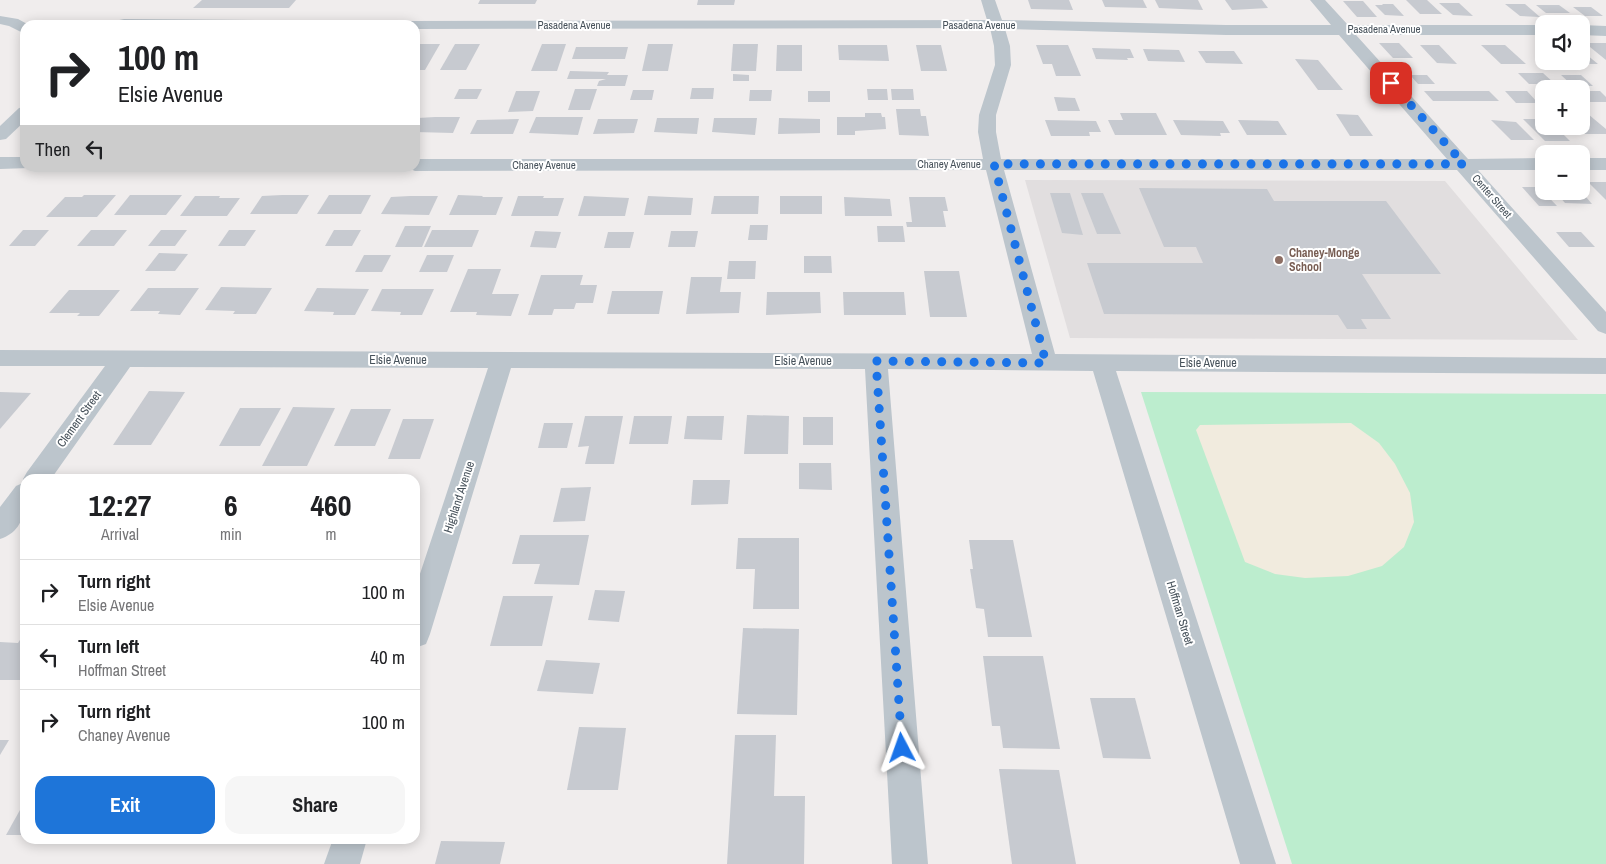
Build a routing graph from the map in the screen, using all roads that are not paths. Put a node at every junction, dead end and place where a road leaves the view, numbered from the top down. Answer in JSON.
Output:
{"nodes":[{"id":1,"x":988,"y":0,"type":"edge"},
{"id":2,"x":1317,"y":0,"type":"edge"},
{"id":3,"x":0,"y":20,"type":"edge"},
{"id":4,"x":995,"y":24,"type":"junction"},
{"id":5,"x":420,"y":25,"type":"edge"},
{"id":6,"x":20,"y":26,"type":"edge"},
{"id":7,"x":1342,"y":29,"type":"junction"},
{"id":8,"x":1535,"y":30,"type":"edge"},
{"id":9,"x":1590,"y":30,"type":"edge"},
{"id":10,"x":1606,"y":31,"type":"edge"},
{"id":11,"x":20,"y":117,"type":"edge"},
{"id":12,"x":0,"y":135,"type":"edge"},
{"id":13,"x":0,"y":163,"type":"edge"},
{"id":14,"x":20,"y":163,"type":"edge"},
{"id":15,"x":994,"y":164,"type":"junction"},
{"id":16,"x":1464,"y":164,"type":"junction"},
{"id":17,"x":1535,"y":164,"type":"edge"},
{"id":18,"x":1590,"y":164,"type":"edge"},
{"id":19,"x":1606,"y":164,"type":"edge"},
{"id":20,"x":420,"y":165,"type":"edge"},
{"id":21,"x":1606,"y":326,"type":"edge"},
{"id":22,"x":0,"y":358,"type":"edge"},
{"id":23,"x":123,"y":358,"type":"junction"},
{"id":24,"x":502,"y":360,"type":"junction"},
{"id":25,"x":876,"y":361,"type":"junction"},
{"id":26,"x":1046,"y":363,"type":"junction"},
{"id":27,"x":1102,"y":363,"type":"junction"},
{"id":28,"x":1606,"y":366,"type":"edge"},
{"id":29,"x":40,"y":474,"type":"edge"},
{"id":30,"x":20,"y":500,"type":"edge"},
{"id":31,"x":0,"y":528,"type":"edge"},
{"id":32,"x":420,"y":618,"type":"edge"},
{"id":33,"x":348,"y":844,"type":"edge"},
{"id":34,"x":342,"y":864,"type":"edge"},
{"id":35,"x":910,"y":864,"type":"edge"},
{"id":36,"x":1258,"y":864,"type":"edge"}],
"edges":[{"from":1,"to":4,"type":"street"},
{"from":2,"to":7,"type":"street","name":"Center Street"},
{"from":3,"to":6,"type":"street"},
{"from":4,"to":5,"type":"street","name":"Pasadena Avenue"},
{"from":4,"to":7,"type":"street","name":"Pasadena Avenue"},
{"from":4,"to":15,"type":"street"},
{"from":7,"to":8,"type":"street","name":"Pasadena Avenue"},
{"from":7,"to":16,"type":"street","name":"Center Street"},
{"from":9,"to":10,"type":"street"},
{"from":11,"to":12,"type":"street"},
{"from":13,"to":14,"type":"street"},
{"from":15,"to":16,"type":"street","name":"Chaney Avenue"},
{"from":15,"to":20,"type":"street","name":"Chaney Avenue"},
{"from":15,"to":26,"type":"street"},
{"from":16,"to":17,"type":"street","name":"Chaney Avenue"},
{"from":16,"to":21,"type":"street","name":"Center Street"},
{"from":18,"to":19,"type":"street"},
{"from":22,"to":23,"type":"street","name":"Elsie Avenue"},
{"from":23,"to":24,"type":"street","name":"Elsie Avenue"},
{"from":23,"to":29,"type":"street","name":"Clement Street"},
{"from":24,"to":25,"type":"street","name":"Elsie Avenue"},
{"from":24,"to":32,"type":"street","name":"Highland Avenue"},
{"from":25,"to":26,"type":"street","name":"Elsie Avenue"},
{"from":25,"to":35,"type":"street"},
{"from":26,"to":27,"type":"street","name":"Elsie Avenue"},
{"from":27,"to":28,"type":"street","name":"Elsie Avenue"},
{"from":27,"to":36,"type":"street","name":"Hoffman Street"},
{"from":30,"to":31,"type":"street"},
{"from":33,"to":34,"type":"street"}]}
